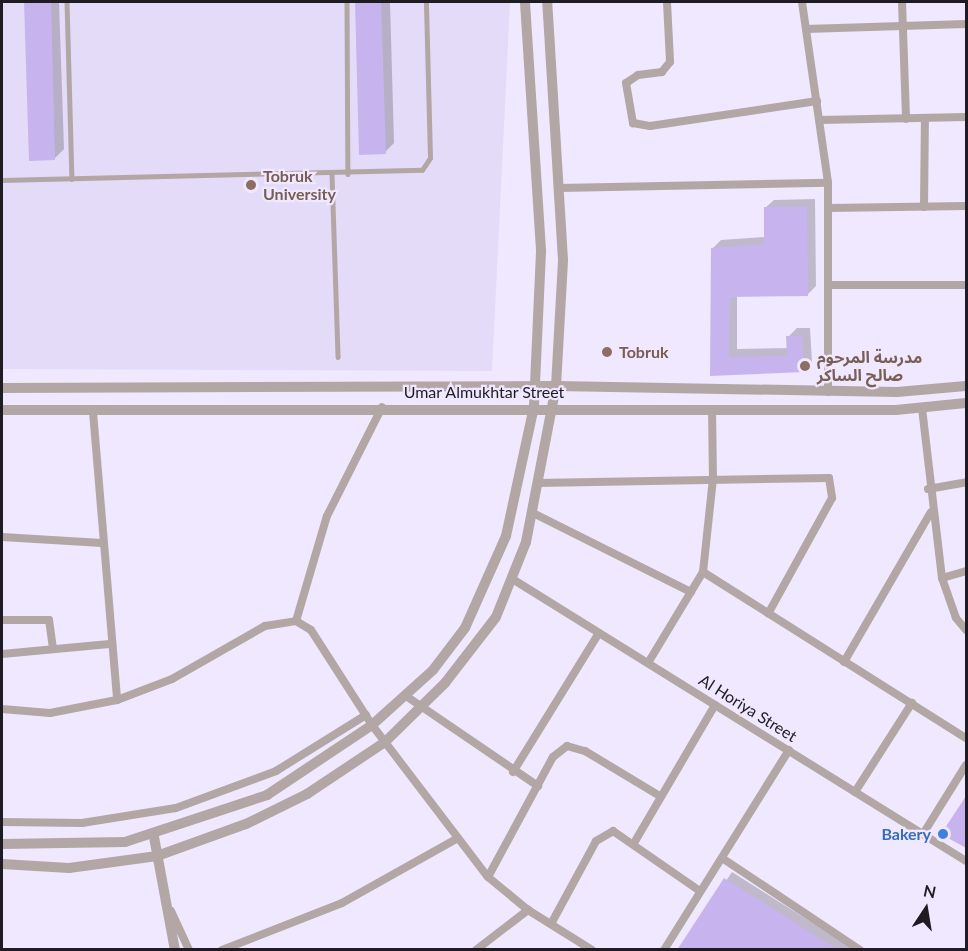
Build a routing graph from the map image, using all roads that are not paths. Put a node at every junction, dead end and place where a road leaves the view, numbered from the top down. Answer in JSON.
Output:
{"nodes":[{"id":1,"x":67,"y":2,"type":"edge"},
{"id":2,"x":347,"y":2,"type":"edge"},
{"id":3,"x":426,"y":2,"type":"edge"},
{"id":4,"x":525,"y":2,"type":"edge"},
{"id":5,"x":547,"y":2,"type":"edge"},
{"id":6,"x":667,"y":2,"type":"edge"},
{"id":7,"x":802,"y":2,"type":"edge"},
{"id":8,"x":902,"y":2,"type":"edge"},
{"id":9,"x":966,"y":24,"type":"edge"},
{"id":10,"x":905,"y":26,"type":"junction"},
{"id":11,"x":806,"y":29,"type":"junction"},
{"id":12,"x":817,"y":101,"type":"junction"},
{"id":13,"x":966,"y":117,"type":"edge"},
{"id":14,"x":925,"y":118,"type":"junction"},
{"id":15,"x":906,"y":119,"type":"junction"},
{"id":16,"x":820,"y":120,"type":"junction"},
{"id":17,"x":332,"y":174,"type":"junction"},
{"id":18,"x":348,"y":174,"type":"junction"},
{"id":19,"x":72,"y":178,"type":"junction"},
{"id":20,"x":2,"y":180,"type":"edge"},
{"id":21,"x":828,"y":183,"type":"junction"},
{"id":22,"x":559,"y":188,"type":"junction"},
{"id":23,"x":966,"y":206,"type":"edge"},
{"id":24,"x":924,"y":207,"type":"junction"},
{"id":25,"x":829,"y":208,"type":"junction"},
{"id":26,"x":831,"y":285,"type":"junction"},
{"id":27,"x":966,"y":285,"type":"edge"},
{"id":28,"x":338,"y":357,"type":"dead end"},
{"id":29,"x":535,"y":386,"type":"junction"},
{"id":30,"x":556,"y":386,"type":"junction"},
{"id":31,"x":966,"y":386,"type":"edge"},
{"id":32,"x":2,"y":388,"type":"edge"},
{"id":33,"x":828,"y":392,"type":"junction"},
{"id":34,"x":966,"y":403,"type":"edge"},
{"id":35,"x":534,"y":406,"type":"junction"},
{"id":36,"x":553,"y":406,"type":"junction"},
{"id":37,"x":382,"y":407,"type":"junction"},
{"id":38,"x":922,"y":408,"type":"junction"},
{"id":39,"x":2,"y":410,"type":"edge"},
{"id":40,"x":712,"y":410,"type":"junction"},
{"id":41,"x":93,"y":412,"type":"junction"},
{"id":42,"x":712,"y":479,"type":"junction"},
{"id":43,"x":966,"y":482,"type":"edge"},
{"id":44,"x":537,"y":483,"type":"junction"},
{"id":45,"x":928,"y":489,"type":"junction"},
{"id":46,"x":531,"y":512,"type":"junction"},
{"id":47,"x":931,"y":512,"type":"junction"},
{"id":48,"x":2,"y":537,"type":"edge"},
{"id":49,"x":102,"y":543,"type":"junction"},
{"id":50,"x":966,"y":571,"type":"edge"},
{"id":51,"x":703,"y":572,"type":"junction"},
{"id":52,"x":942,"y":578,"type":"junction"},
{"id":53,"x":514,"y":580,"type":"junction"},
{"id":54,"x":691,"y":592,"type":"junction"},
{"id":55,"x":768,"y":614,"type":"junction"},
{"id":56,"x":2,"y":620,"type":"edge"},
{"id":57,"x":296,"y":621,"type":"junction"},
{"id":58,"x":966,"y":630,"type":"edge"},
{"id":59,"x":599,"y":633,"type":"junction"},
{"id":60,"x":110,"y":644,"type":"junction"},
{"id":61,"x":53,"y":649,"type":"junction"},
{"id":62,"x":2,"y":654,"type":"edge"},
{"id":63,"x":844,"y":662,"type":"junction"},
{"id":64,"x":648,"y":663,"type":"junction"},
{"id":65,"x":406,"y":696,"type":"junction"},
{"id":66,"x":117,"y":700,"type":"junction"},
{"id":67,"x":912,"y":703,"type":"junction"},
{"id":68,"x":716,"y":705,"type":"junction"},
{"id":69,"x":420,"y":707,"type":"junction"},
{"id":70,"x":2,"y":709,"type":"edge"},
{"id":71,"x":366,"y":715,"type":"junction"},
{"id":72,"x":372,"y":725,"type":"junction"},
{"id":73,"x":966,"y":738,"type":"edge"},
{"id":74,"x":385,"y":742,"type":"junction"},
{"id":75,"x":789,"y":750,"type":"junction"},
{"id":76,"x":966,"y":765,"type":"edge"},
{"id":77,"x":513,"y":772,"type":"junction"},
{"id":78,"x":538,"y":786,"type":"junction"},
{"id":79,"x":855,"y":792,"type":"junction"},
{"id":80,"x":660,"y":796,"type":"junction"},
{"id":81,"x":2,"y":822,"type":"edge"},
{"id":82,"x":923,"y":834,"type":"junction"},
{"id":83,"x":154,"y":837,"type":"junction"},
{"id":84,"x":456,"y":838,"type":"junction"},
{"id":85,"x":634,"y":843,"type":"junction"},
{"id":86,"x":2,"y":844,"type":"edge"},
{"id":87,"x":157,"y":856,"type":"junction"},
{"id":88,"x":722,"y":858,"type":"junction"},
{"id":89,"x":966,"y":861,"type":"edge"},
{"id":90,"x":2,"y":864,"type":"edge"},
{"id":91,"x":488,"y":877,"type":"junction"},
{"id":92,"x":700,"y":891,"type":"junction"},
{"id":93,"x":166,"y":900,"type":"junction"},
{"id":94,"x":528,"y":910,"type":"junction"},
{"id":95,"x":551,"y":924,"type":"junction"},
{"id":96,"x":175,"y":950,"type":"edge"},
{"id":97,"x":189,"y":950,"type":"edge"},
{"id":98,"x":222,"y":950,"type":"edge"},
{"id":99,"x":476,"y":950,"type":"edge"},
{"id":100,"x":592,"y":950,"type":"edge"},
{"id":101,"x":664,"y":950,"type":"edge"},
{"id":102,"x":860,"y":950,"type":"edge"}],
"edges":[{"from":1,"to":19,"type":"lane"},
{"from":2,"to":18,"type":"lane"},
{"from":3,"to":18,"type":"lane"},
{"from":4,"to":29,"type":"street"},
{"from":5,"to":22,"type":"street"},
{"from":6,"to":12,"type":"street"},
{"from":7,"to":11,"type":"street"},
{"from":8,"to":10,"type":"street"},
{"from":9,"to":10,"type":"street"},
{"from":10,"to":11,"type":"street"},
{"from":10,"to":15,"type":"street"},
{"from":11,"to":12,"type":"street"},
{"from":12,"to":16,"type":"street"},
{"from":13,"to":14,"type":"street"},
{"from":14,"to":15,"type":"street"},
{"from":14,"to":24,"type":"street"},
{"from":15,"to":16,"type":"street"},
{"from":16,"to":21,"type":"street"},
{"from":17,"to":18,"type":"lane"},
{"from":17,"to":19,"type":"lane"},
{"from":17,"to":28,"type":"lane"},
{"from":19,"to":20,"type":"lane"},
{"from":21,"to":22,"type":"street"},
{"from":21,"to":25,"type":"street"},
{"from":22,"to":30,"type":"street"},
{"from":23,"to":24,"type":"street"},
{"from":24,"to":25,"type":"street"},
{"from":25,"to":26,"type":"street"},
{"from":26,"to":27,"type":"street"},
{"from":26,"to":33,"type":"street"},
{"from":29,"to":30,"type":"street","name":"Umar Almukhtar Street"},
{"from":29,"to":32,"type":"street","name":"Umar Almukhtar Street"},
{"from":29,"to":35,"type":"street"},
{"from":30,"to":33,"type":"street","name":"Umar Almukhtar Street"},
{"from":30,"to":36,"type":"street"},
{"from":31,"to":33,"type":"street","name":"Umar Almukhtar Street"},
{"from":34,"to":38,"type":"street","name":"Umar Almukhtar Street"},
{"from":35,"to":36,"type":"street","name":"Umar Almukhtar Street"},
{"from":35,"to":37,"type":"street","name":"Umar Almukhtar Street"},
{"from":35,"to":65,"type":"street"},
{"from":36,"to":40,"type":"street","name":"Umar Almukhtar Street"},
{"from":36,"to":44,"type":"street"},
{"from":37,"to":41,"type":"street","name":"Umar Almukhtar Street"},
{"from":37,"to":57,"type":"street"},
{"from":38,"to":40,"type":"street","name":"Umar Almukhtar Street"},
{"from":38,"to":45,"type":"street"},
{"from":39,"to":41,"type":"street","name":"Umar Almukhtar Street"},
{"from":40,"to":42,"type":"street"},
{"from":41,"to":49,"type":"street"},
{"from":42,"to":44,"type":"street"},
{"from":42,"to":51,"type":"street"},
{"from":42,"to":55,"type":"street"},
{"from":43,"to":45,"type":"street"},
{"from":44,"to":46,"type":"street"},
{"from":45,"to":47,"type":"street"},
{"from":46,"to":53,"type":"street"},
{"from":46,"to":54,"type":"street"},
{"from":47,"to":52,"type":"street"},
{"from":47,"to":63,"type":"street"},
{"from":48,"to":49,"type":"street"},
{"from":49,"to":60,"type":"street"},
{"from":50,"to":52,"type":"street"},
{"from":51,"to":54,"type":"street"},
{"from":51,"to":55,"type":"street"},
{"from":52,"to":58,"type":"street"},
{"from":53,"to":59,"type":"street","name":"Al Horiya Street"},
{"from":53,"to":69,"type":"street"},
{"from":54,"to":64,"type":"street"},
{"from":55,"to":63,"type":"street"},
{"from":56,"to":61,"type":"street"},
{"from":57,"to":66,"type":"street"},
{"from":57,"to":71,"type":"street"},
{"from":59,"to":64,"type":"street","name":"Al Horiya Street"},
{"from":59,"to":77,"type":"street"},
{"from":60,"to":61,"type":"street"},
{"from":60,"to":66,"type":"street"},
{"from":61,"to":62,"type":"street"},
{"from":63,"to":67,"type":"street"},
{"from":64,"to":68,"type":"street","name":"Al Horiya Street"},
{"from":65,"to":69,"type":"street"},
{"from":65,"to":72,"type":"street"},
{"from":66,"to":70,"type":"street"},
{"from":67,"to":73,"type":"street"},
{"from":67,"to":79,"type":"street"},
{"from":68,"to":75,"type":"street","name":"Al Horiya Street"},
{"from":68,"to":80,"type":"street"},
{"from":69,"to":74,"type":"street"},
{"from":69,"to":77,"type":"street"},
{"from":71,"to":72,"type":"street"},
{"from":71,"to":81,"type":"street"},
{"from":72,"to":74,"type":"street"},
{"from":72,"to":83,"type":"street"},
{"from":74,"to":84,"type":"street"},
{"from":74,"to":87,"type":"street"},
{"from":75,"to":79,"type":"street","name":"Al Horiya Street"},
{"from":75,"to":88,"type":"street"},
{"from":76,"to":82,"type":"street"},
{"from":77,"to":78,"type":"street"},
{"from":78,"to":80,"type":"street"},
{"from":78,"to":91,"type":"street"},
{"from":79,"to":82,"type":"street","name":"Al Horiya Street"},
{"from":80,"to":85,"type":"street"},
{"from":82,"to":89,"type":"street","name":"Al Horiya Street"},
{"from":83,"to":86,"type":"street"},
{"from":83,"to":87,"type":"street"},
{"from":84,"to":91,"type":"street"},
{"from":84,"to":98,"type":"street"},
{"from":85,"to":92,"type":"street"},
{"from":85,"to":95,"type":"street"},
{"from":87,"to":90,"type":"street"},
{"from":87,"to":93,"type":"street"},
{"from":88,"to":92,"type":"street"},
{"from":88,"to":102,"type":"street"},
{"from":91,"to":94,"type":"street"},
{"from":92,"to":101,"type":"street"},
{"from":93,"to":96,"type":"street"},
{"from":93,"to":97,"type":"street"},
{"from":94,"to":95,"type":"street"},
{"from":94,"to":99,"type":"street"},
{"from":95,"to":100,"type":"street"}]}
